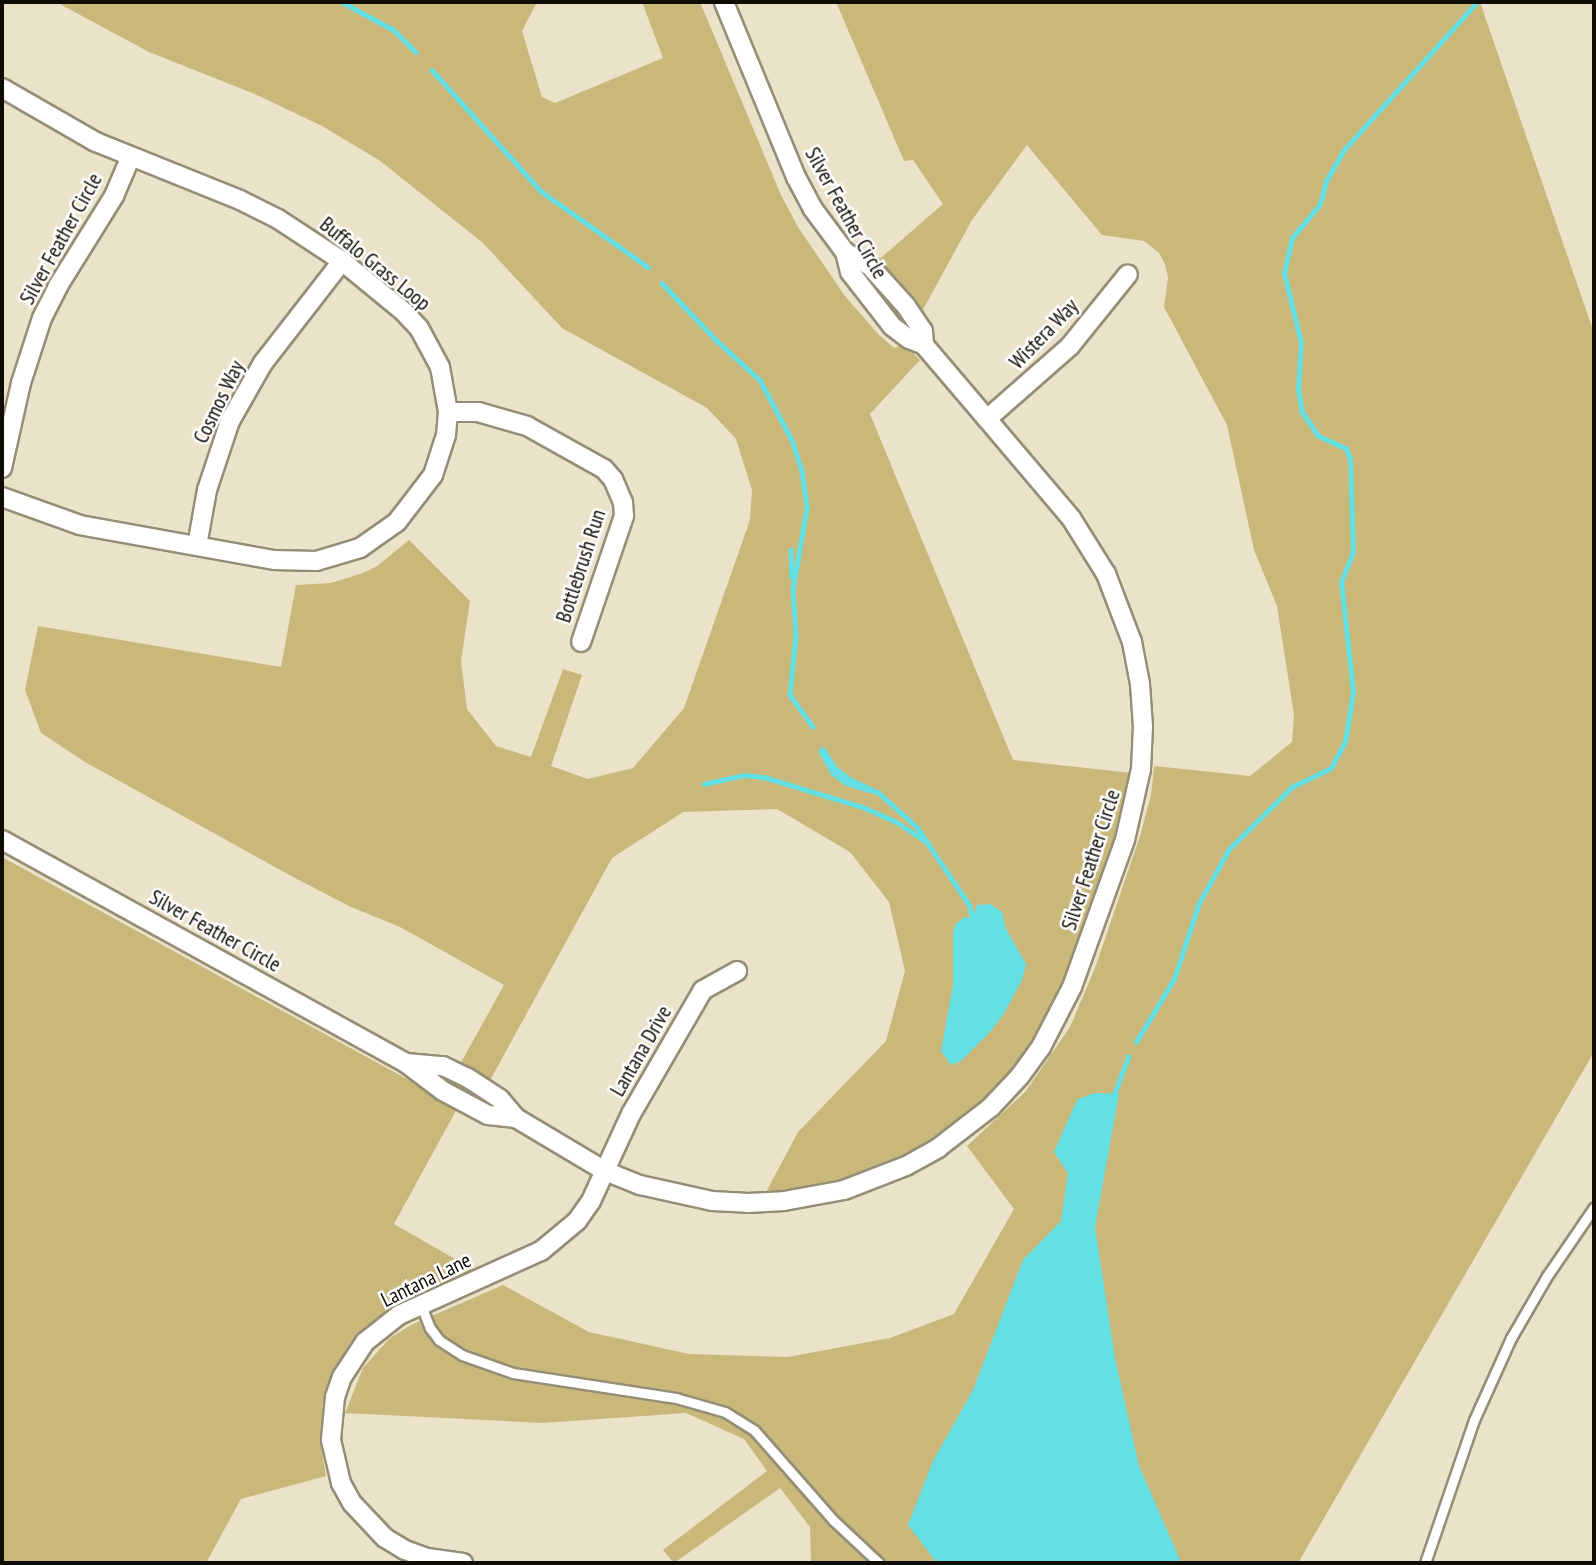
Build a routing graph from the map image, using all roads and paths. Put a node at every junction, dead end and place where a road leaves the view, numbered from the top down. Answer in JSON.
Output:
{"nodes":[{"id":1,"x":724,"y":2,"type":"edge"},
{"id":2,"x":2,"y":88,"type":"edge"},
{"id":3,"x":131,"y":156,"type":"junction"},
{"id":4,"x":342,"y":261,"type":"junction"},
{"id":5,"x":1128,"y":274,"type":"dead end"},
{"id":6,"x":448,"y":412,"type":"junction"},
{"id":7,"x":987,"y":419,"type":"junction"},
{"id":8,"x":2,"y":468,"type":"edge"},
{"id":9,"x":2,"y":497,"type":"edge"},
{"id":10,"x":197,"y":547,"type":"junction"},
{"id":11,"x":581,"y":642,"type":"dead end"},
{"id":12,"x":2,"y":840,"type":"edge"},
{"id":13,"x":737,"y":971,"type":"dead end"},
{"id":14,"x":605,"y":1171,"type":"junction"},
{"id":15,"x":1594,"y":1207,"type":"edge"},
{"id":16,"x":421,"y":1305,"type":"junction"},
{"id":17,"x":463,"y":1563,"type":"edge"},
{"id":18,"x":879,"y":1563,"type":"edge"},
{"id":19,"x":1425,"y":1563,"type":"edge"}],
"edges":[{"from":1,"to":7,"type":"street","name":"Silver Feather Circle"},
{"from":2,"to":3,"type":"street","name":"Buffalo Grass Loop"},
{"from":3,"to":4,"type":"street","name":"Buffalo Grass Loop"},
{"from":3,"to":8,"type":"street","name":"Silver Feather Circle"},
{"from":4,"to":6,"type":"street","name":"Buffalo Grass Loop"},
{"from":4,"to":10,"type":"street","name":"Cosmos Way"},
{"from":5,"to":7,"type":"street","name":"Wistera Way"},
{"from":6,"to":10,"type":"street","name":"Buffalo Grass Loop"},
{"from":6,"to":11,"type":"street","name":"Bottlebrush Run"},
{"from":7,"to":14,"type":"street","name":"Silver Feather Circle"},
{"from":9,"to":10,"type":"street","name":"Buffalo Grass Loop"},
{"from":12,"to":14,"type":"street","name":"Silver Feather Circle"},
{"from":13,"to":14,"type":"street","name":"Lantana Drive"},
{"from":14,"to":16,"type":"street","name":"Lantana Lane"},
{"from":15,"to":19,"type":"lane"},
{"from":16,"to":17,"type":"street","name":"Lantana Lane"},
{"from":16,"to":18,"type":"lane"}]}
